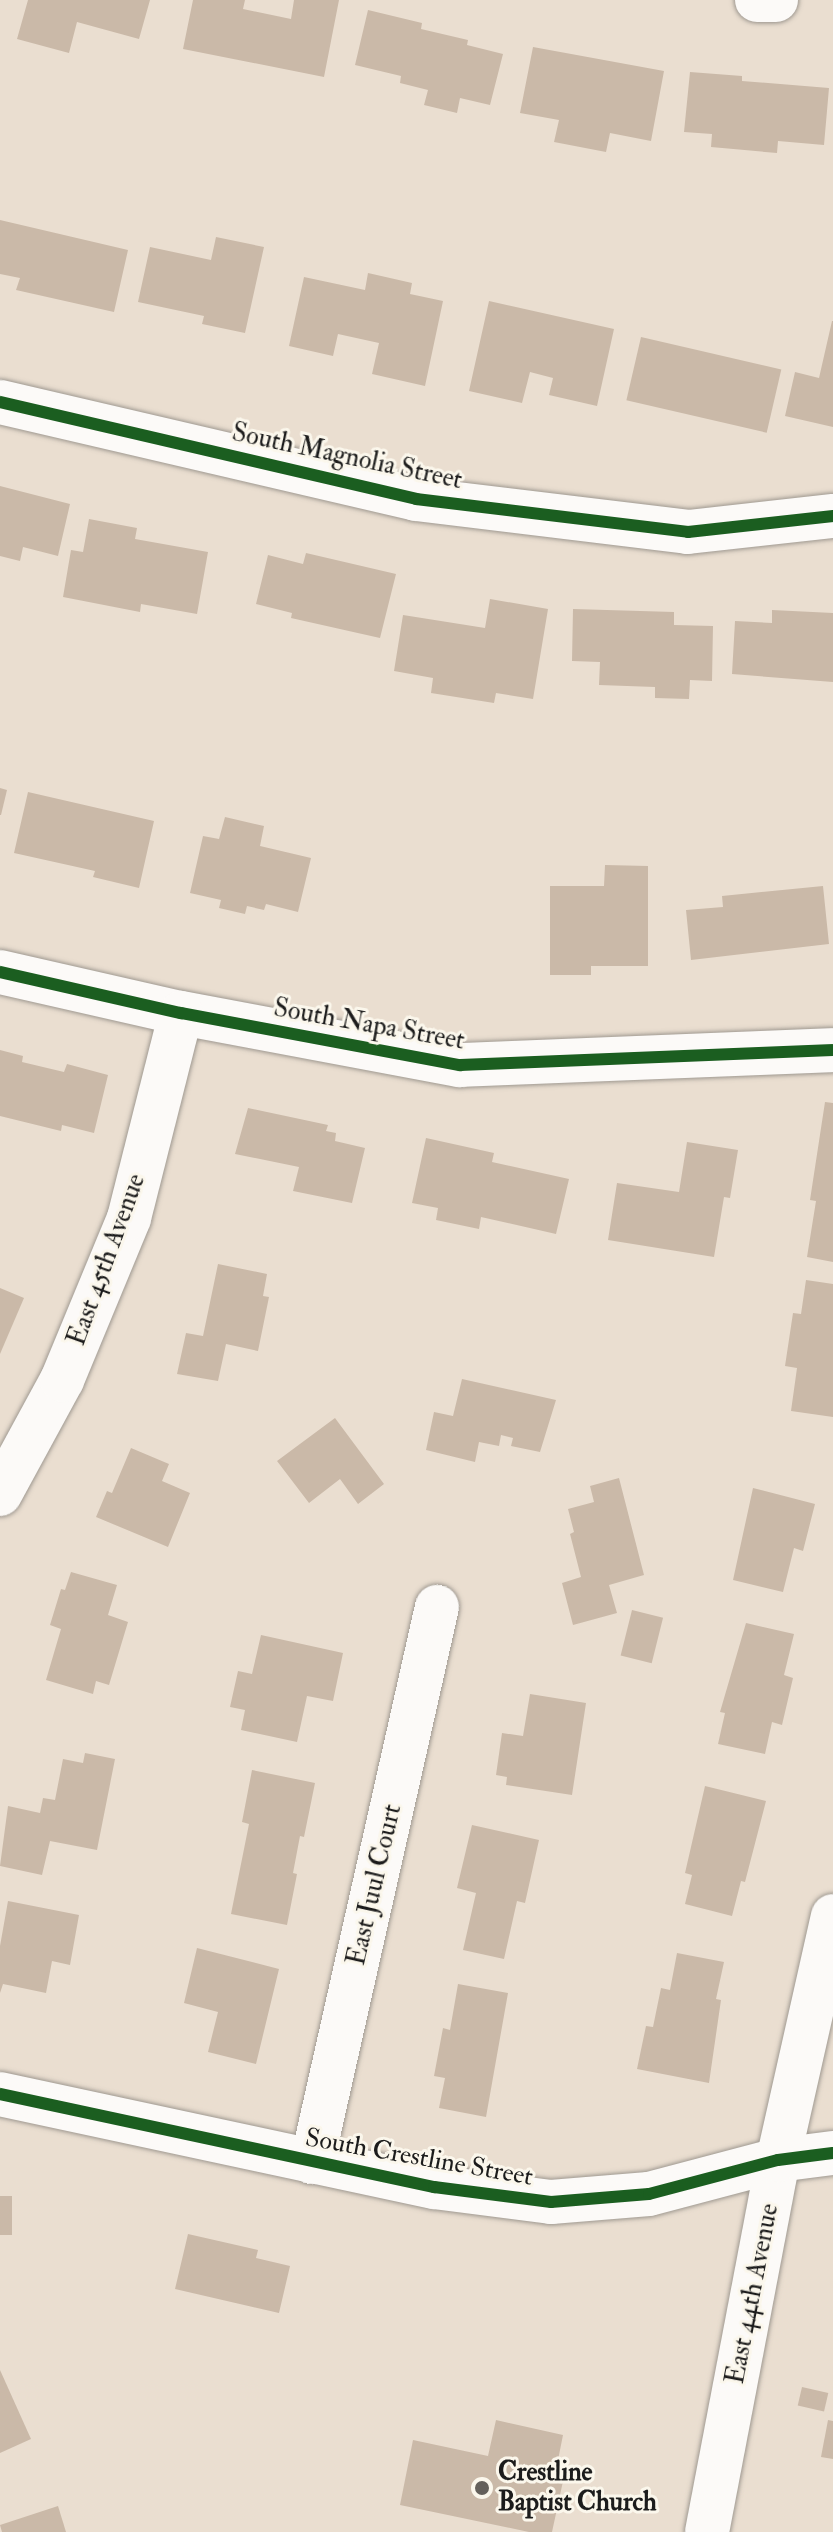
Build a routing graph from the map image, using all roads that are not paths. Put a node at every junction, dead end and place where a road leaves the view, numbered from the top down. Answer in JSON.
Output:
{"nodes":[{"id":1,"x":757,"y":0,"type":"edge"},
{"id":2,"x":776,"y":0,"type":"edge"},
{"id":3,"x":0,"y":402,"type":"edge"},
{"id":4,"x":833,"y":516,"type":"edge"},
{"id":5,"x":0,"y":972,"type":"edge"},
{"id":6,"x":181,"y":1013,"type":"junction"},
{"id":7,"x":833,"y":1050,"type":"edge"},
{"id":8,"x":0,"y":1494,"type":"edge"},
{"id":9,"x":437,"y":1607,"type":"dead end"},
{"id":10,"x":833,"y":1916,"type":"edge"},
{"id":11,"x":0,"y":2094,"type":"edge"},
{"id":12,"x":833,"y":2153,"type":"edge"},
{"id":13,"x":778,"y":2160,"type":"junction"},
{"id":14,"x":312,"y":2162,"type":"junction"},
{"id":15,"x":707,"y":2532,"type":"edge"}],
"edges":[{"from":1,"to":2,"type":"street"},
{"from":3,"to":4,"type":"street","name":"South Magnolia Street"},
{"from":5,"to":6,"type":"street","name":"South Napa Street"},
{"from":6,"to":7,"type":"street","name":"South Napa Street"},
{"from":6,"to":8,"type":"street","name":"East 45th Avenue"},
{"from":9,"to":14,"type":"street","name":"East Juul Court"},
{"from":10,"to":13,"type":"street","name":"East 44th Avenue"},
{"from":11,"to":14,"type":"street","name":"South Crestline Street"},
{"from":12,"to":13,"type":"street","name":"South Crestline Street"},
{"from":13,"to":14,"type":"street","name":"South Crestline Street"},
{"from":13,"to":15,"type":"street","name":"East 44th Avenue"}]}
